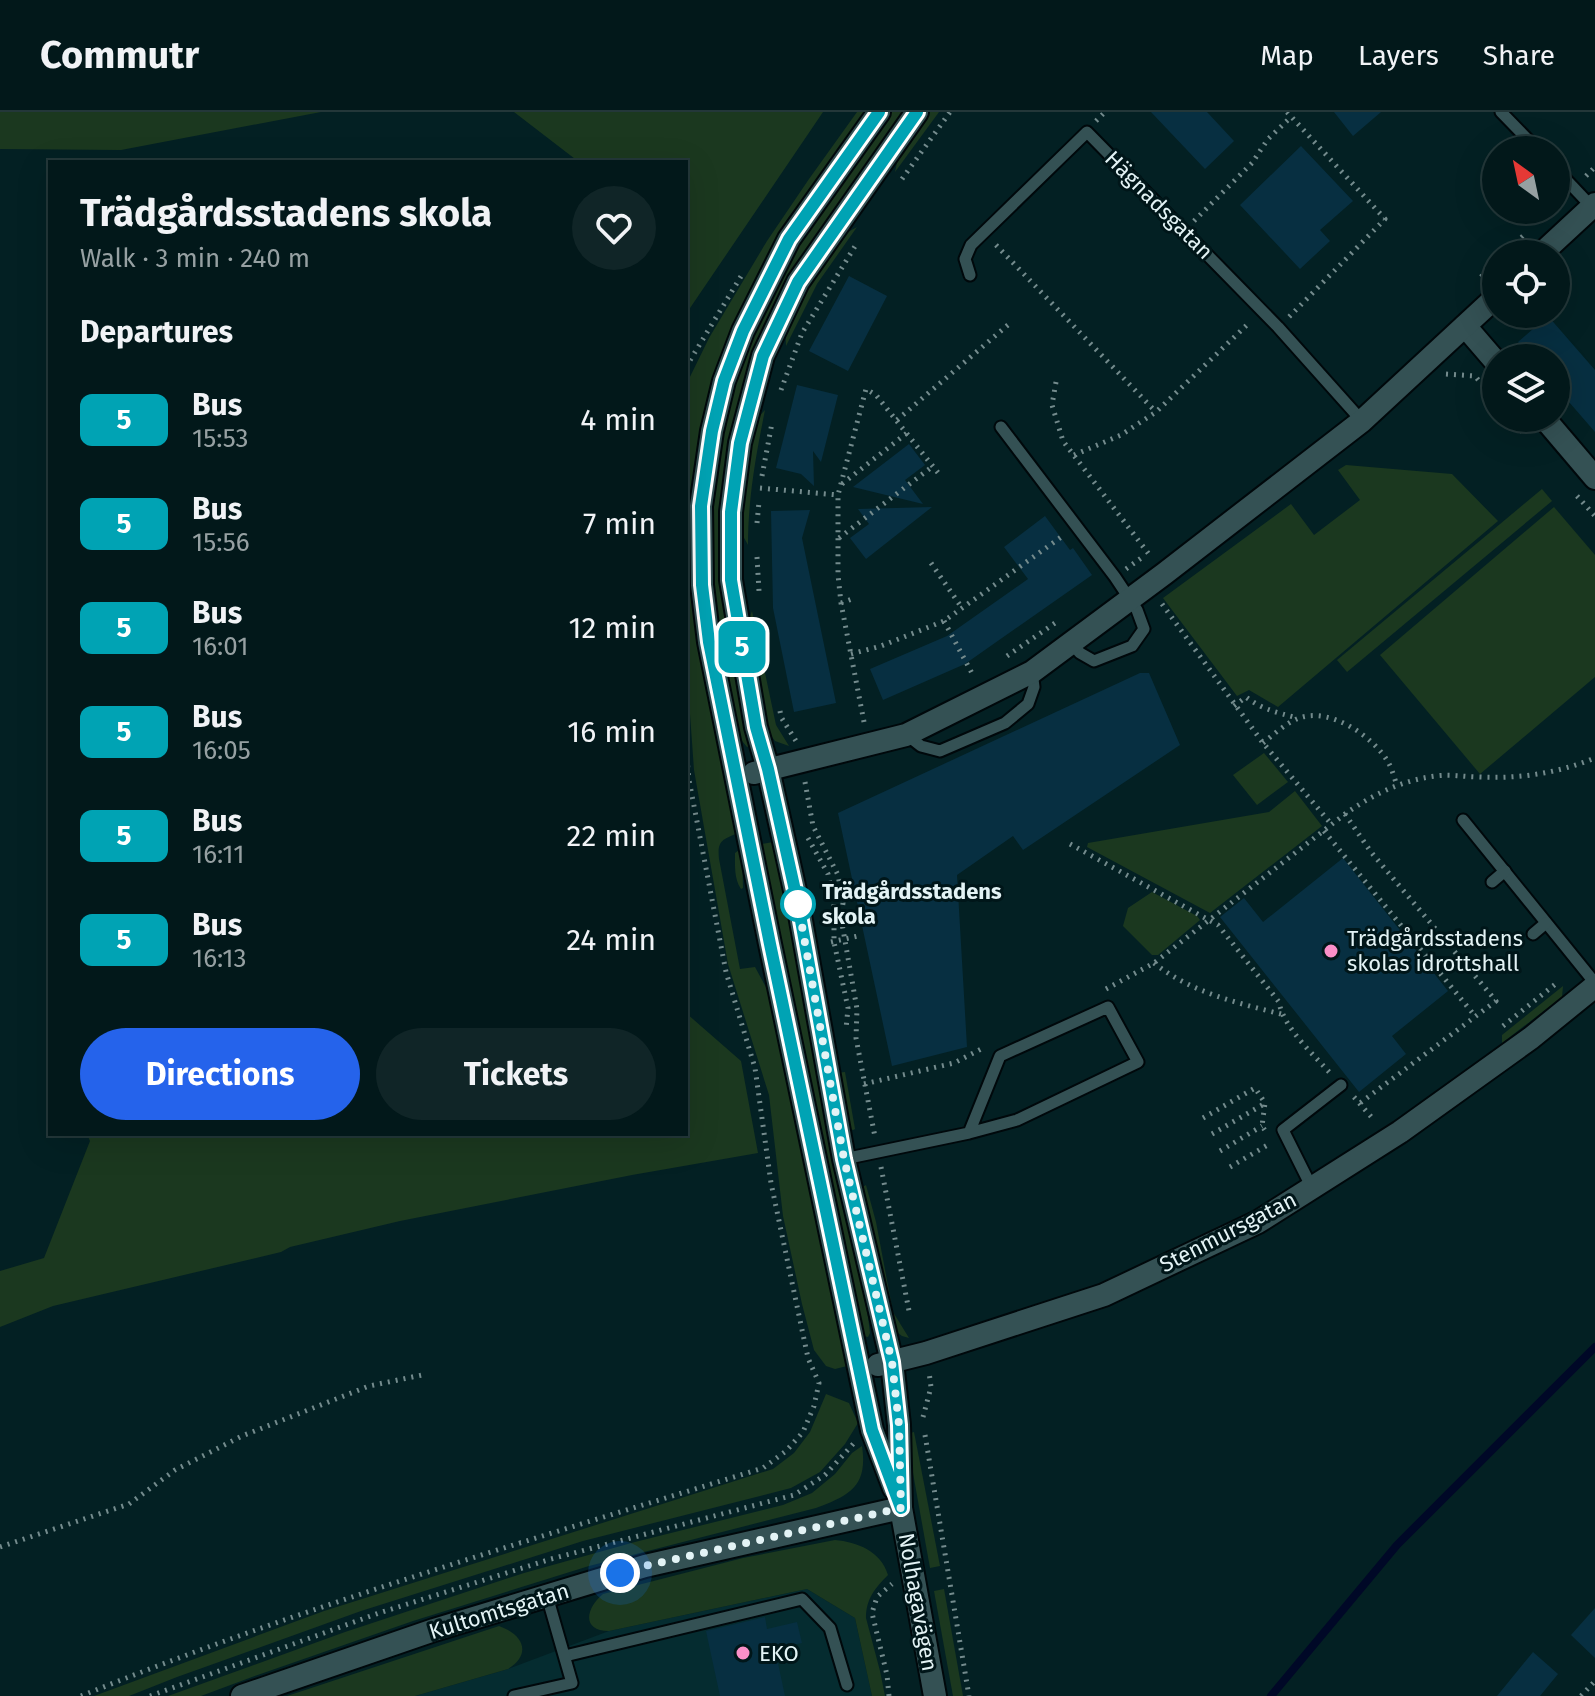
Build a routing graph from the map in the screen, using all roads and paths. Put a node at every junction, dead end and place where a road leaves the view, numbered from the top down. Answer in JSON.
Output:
{"nodes":[{"id":1,"x":879,"y":112,"type":"edge"},
{"id":2,"x":917,"y":112,"type":"edge"},
{"id":3,"x":950,"y":112,"type":"edge"},
{"id":4,"x":1501,"y":112,"type":"edge"},
{"id":5,"x":1289,"y":114,"type":"edge"},
{"id":6,"x":1524,"y":136,"type":"edge"},
{"id":7,"x":1570,"y":183,"type":"edge"},
{"id":8,"x":899,"y":184,"type":"dead end"},
{"id":9,"x":1593,"y":205,"type":"edge"},
{"id":10,"x":1185,"y":230,"type":"junction"},
{"id":11,"x":984,"y":232,"type":"junction"},
{"id":12,"x":862,"y":235,"type":"dead end"},
{"id":13,"x":1556,"y":240,"type":"edge"},
{"id":14,"x":970,"y":275,"type":"dead end"},
{"id":15,"x":1482,"y":276,"type":"edge"},
{"id":16,"x":1474,"y":284,"type":"dead end"},
{"id":17,"x":1262,"y":310,"type":"junction"},
{"id":18,"x":1482,"y":310,"type":"edge"},
{"id":19,"x":1009,"y":324,"type":"dead end"},
{"id":20,"x":1465,"y":326,"type":"junction"},
{"id":21,"x":1278,"y":327,"type":"junction"},
{"id":22,"x":1482,"y":346,"type":"edge"},
{"id":23,"x":1056,"y":382,"type":"dead end"},
{"id":24,"x":777,"y":401,"type":"dead end"},
{"id":25,"x":1156,"y":412,"type":"junction"},
{"id":26,"x":774,"y":415,"type":"dead end"},
{"id":27,"x":897,"y":420,"type":"junction"},
{"id":28,"x":1362,"y":421,"type":"junction"},
{"id":29,"x":1001,"y":427,"type":"dead end"},
{"id":30,"x":1556,"y":432,"type":"edge"},
{"id":31,"x":907,"y":433,"type":"junction"},
{"id":32,"x":1074,"y":455,"type":"junction"},
{"id":33,"x":933,"y":466,"type":"junction"},
{"id":34,"x":939,"y":474,"type":"dead end"},
{"id":35,"x":1595,"y":478,"type":"edge"},
{"id":36,"x":841,"y":484,"type":"junction"},
{"id":37,"x":760,"y":488,"type":"junction"},
{"id":38,"x":838,"y":495,"type":"junction"},
{"id":39,"x":757,"y":525,"type":"dead end"},
{"id":40,"x":1081,"y":532,"type":"junction"},
{"id":41,"x":838,"y":538,"type":"junction"},
{"id":42,"x":757,"y":552,"type":"dead end"},
{"id":43,"x":1148,"y":553,"type":"junction"},
{"id":44,"x":931,"y":563,"type":"dead end"},
{"id":45,"x":1164,"y":574,"type":"junction"},
{"id":46,"x":1115,"y":577,"type":"junction"},
{"id":47,"x":759,"y":596,"type":"dead end"},
{"id":48,"x":1156,"y":596,"type":"dead end"},
{"id":49,"x":852,"y":599,"type":"dead end"},
{"id":50,"x":1130,"y":599,"type":"junction"},
{"id":51,"x":841,"y":603,"type":"junction"},
{"id":52,"x":962,"y":608,"type":"junction"},
{"id":53,"x":1066,"y":615,"type":"dead end"},
{"id":54,"x":944,"y":621,"type":"junction"},
{"id":55,"x":1071,"y":643,"type":"junction"},
{"id":56,"x":851,"y":654,"type":"junction"},
{"id":57,"x":1004,"y":658,"type":"dead end"},
{"id":58,"x":984,"y":671,"type":"dead end"},
{"id":59,"x":1032,"y":672,"type":"junction"},
{"id":60,"x":974,"y":677,"type":"junction"},
{"id":61,"x":966,"y":682,"type":"dead end"},
{"id":62,"x":777,"y":701,"type":"dead end"},
{"id":63,"x":1234,"y":706,"type":"junction"},
{"id":64,"x":878,"y":718,"type":"dead end"},
{"id":65,"x":1298,"y":719,"type":"junction"},
{"id":66,"x":864,"y":723,"type":"junction"},
{"id":67,"x":851,"y":726,"type":"dead end"},
{"id":68,"x":906,"y":735,"type":"junction"},
{"id":69,"x":804,"y":739,"type":"dead end"},
{"id":70,"x":1263,"y":743,"type":"junction"},
{"id":71,"x":1595,"y":758,"type":"edge"},
{"id":72,"x":688,"y":769,"type":"edge"},
{"id":73,"x":768,"y":769,"type":"junction"},
{"id":74,"x":738,"y":777,"type":"junction"},
{"id":75,"x":804,"y":779,"type":"dead end"},
{"id":76,"x":1397,"y":785,"type":"junction"},
{"id":77,"x":1345,"y":814,"type":"junction"},
{"id":78,"x":1463,"y":820,"type":"dead end"},
{"id":79,"x":1332,"y":825,"type":"junction"},
{"id":80,"x":1324,"y":831,"type":"junction"},
{"id":81,"x":1070,"y":844,"type":"dead end"},
{"id":82,"x":1505,"y":871,"type":"junction"},
{"id":83,"x":1492,"y":882,"type":"dead end"},
{"id":84,"x":1210,"y":919,"type":"junction"},
{"id":85,"x":1546,"y":923,"type":"junction"},
{"id":86,"x":1533,"y":934,"type":"dead end"},
{"id":87,"x":858,"y":936,"type":"dead end"},
{"id":88,"x":845,"y":939,"type":"junction"},
{"id":89,"x":823,"y":944,"type":"dead end"},
{"id":90,"x":1154,"y":963,"type":"junction"},
{"id":91,"x":1580,"y":965,"type":"junction"},
{"id":92,"x":1595,"y":985,"type":"edge"},
{"id":93,"x":1106,"y":989,"type":"dead end"},
{"id":94,"x":1281,"y":1014,"type":"junction"},
{"id":95,"x":1475,"y":1016,"type":"junction"},
{"id":96,"x":1501,"y":1028,"type":"dead end"},
{"id":97,"x":997,"y":1041,"type":"dead end"},
{"id":98,"x":864,"y":1084,"type":"junction"},
{"id":99,"x":1341,"y":1085,"type":"junction"},
{"id":100,"x":1265,"y":1103,"type":"junction"},
{"id":101,"x":1360,"y":1103,"type":"junction"},
{"id":102,"x":1384,"y":1114,"type":"dead end"},
{"id":103,"x":1203,"y":1118,"type":"dead end"},
{"id":104,"x":1262,"y":1126,"type":"junction"},
{"id":105,"x":969,"y":1133,"type":"junction"},
{"id":106,"x":1212,"y":1134,"type":"dead end"},
{"id":107,"x":1272,"y":1142,"type":"junction"},
{"id":108,"x":1220,"y":1151,"type":"dead end"},
{"id":109,"x":878,"y":1153,"type":"junction"},
{"id":110,"x":844,"y":1159,"type":"junction"},
{"id":111,"x":1230,"y":1167,"type":"dead end"},
{"id":112,"x":1301,"y":1177,"type":"junction"},
{"id":113,"x":910,"y":1316,"type":"dead end"},
{"id":114,"x":892,"y":1362,"type":"junction"},
{"id":115,"x":860,"y":1370,"type":"junction"},
{"id":116,"x":422,"y":1375,"type":"dead end"},
{"id":117,"x":922,"y":1421,"type":"dead end"},
{"id":118,"x":860,"y":1436,"type":"dead end"},
{"id":119,"x":901,"y":1508,"type":"junction"},
{"id":120,"x":0,"y":1547,"type":"edge"},
{"id":121,"x":890,"y":1585,"type":"dead end"},
{"id":122,"x":547,"y":1596,"type":"junction"},
{"id":123,"x":565,"y":1656,"type":"junction"},
{"id":124,"x":1595,"y":1681,"type":"edge"},
{"id":125,"x":847,"y":1685,"type":"dead end"},
{"id":126,"x":81,"y":1696,"type":"edge"},
{"id":127,"x":150,"y":1696,"type":"edge"},
{"id":128,"x":242,"y":1696,"type":"edge"},
{"id":129,"x":514,"y":1696,"type":"edge"},
{"id":130,"x":889,"y":1696,"type":"edge"},
{"id":131,"x":935,"y":1696,"type":"edge"},
{"id":132,"x":969,"y":1696,"type":"edge"},
{"id":133,"x":1581,"y":1696,"type":"edge"}],
"edges":[{"from":1,"to":74,"type":"street","name":"Nolhagavägen"},
{"from":2,"to":73,"type":"street","name":"Nolhagavägen"},
{"from":3,"to":8,"type":"path"},
{"from":4,"to":6,"type":"lane"},
{"from":5,"to":10,"type":"path"},
{"from":5,"to":21,"type":"path"},
{"from":7,"to":9,"type":"lane"},
{"from":9,"to":13,"type":"street"},
{"from":10,"to":11,"type":"lane","name":"Hägnadsgatan"},
{"from":10,"to":17,"type":"lane","name":"Hägnadsgatan"},
{"from":11,"to":14,"type":"lane","name":"Hägnadsgatan"},
{"from":11,"to":25,"type":"path"},
{"from":12,"to":24,"type":"path"},
{"from":15,"to":16,"type":"path"},
{"from":17,"to":21,"type":"lane","name":"Hägnadsgatan"},
{"from":17,"to":25,"type":"path"},
{"from":18,"to":20,"type":"street"},
{"from":19,"to":27,"type":"path"},
{"from":20,"to":22,"type":"street"},
{"from":20,"to":28,"type":"street"},
{"from":21,"to":28,"type":"lane","name":"Hägnadsgatan"},
{"from":23,"to":32,"type":"path"},
{"from":25,"to":32,"type":"path"},
{"from":26,"to":37,"type":"path"},
{"from":27,"to":31,"type":"path"},
{"from":27,"to":36,"type":"path"},
{"from":28,"to":45,"type":"street"},
{"from":29,"to":40,"type":"lane"},
{"from":30,"to":35,"type":"street"},
{"from":31,"to":33,"type":"path"},
{"from":31,"to":36,"type":"path"},
{"from":32,"to":43,"type":"path"},
{"from":33,"to":34,"type":"path"},
{"from":33,"to":41,"type":"path"},
{"from":36,"to":38,"type":"path"},
{"from":37,"to":38,"type":"path"},
{"from":37,"to":39,"type":"path"},
{"from":38,"to":41,"type":"path"},
{"from":40,"to":46,"type":"lane"},
{"from":40,"to":52,"type":"path"},
{"from":41,"to":51,"type":"path"},
{"from":42,"to":47,"type":"path"},
{"from":43,"to":45,"type":"path"},
{"from":43,"to":46,"type":"path"},
{"from":44,"to":52,"type":"path"},
{"from":45,"to":50,"type":"street"},
{"from":46,"to":50,"type":"lane"},
{"from":48,"to":63,"type":"path"},
{"from":49,"to":51,"type":"path"},
{"from":50,"to":55,"type":"street"},
{"from":50,"to":55,"type":"lane"},
{"from":51,"to":56,"type":"path"},
{"from":52,"to":54,"type":"path"},
{"from":53,"to":57,"type":"path"},
{"from":54,"to":56,"type":"path"},
{"from":54,"to":60,"type":"path"},
{"from":55,"to":59,"type":"street"},
{"from":56,"to":66,"type":"path"},
{"from":58,"to":60,"type":"path"},
{"from":59,"to":68,"type":"street"},
{"from":59,"to":68,"type":"lane"},
{"from":60,"to":61,"type":"path"},
{"from":62,"to":69,"type":"path"},
{"from":63,"to":65,"type":"path"},
{"from":63,"to":70,"type":"path"},
{"from":64,"to":66,"type":"path"},
{"from":65,"to":70,"type":"path"},
{"from":65,"to":76,"type":"path"},
{"from":66,"to":67,"type":"path"},
{"from":68,"to":73,"type":"street"},
{"from":70,"to":79,"type":"path"},
{"from":71,"to":76,"type":"path"},
{"from":72,"to":126,"type":"path"},
{"from":73,"to":74,"type":"street"},
{"from":73,"to":110,"type":"street","name":"Nolhagavägen"},
{"from":74,"to":115,"type":"street","name":"Nolhagavägen"},
{"from":75,"to":88,"type":"path"},
{"from":76,"to":77,"type":"path"},
{"from":77,"to":79,"type":"path"},
{"from":77,"to":95,"type":"path"},
{"from":78,"to":82,"type":"lane"},
{"from":79,"to":80,"type":"path"},
{"from":80,"to":84,"type":"path"},
{"from":80,"to":95,"type":"path"},
{"from":81,"to":84,"type":"path"},
{"from":82,"to":83,"type":"lane"},
{"from":82,"to":85,"type":"lane"},
{"from":84,"to":90,"type":"path"},
{"from":84,"to":94,"type":"path"},
{"from":85,"to":86,"type":"lane"},
{"from":85,"to":91,"type":"lane"},
{"from":87,"to":88,"type":"path"},
{"from":88,"to":89,"type":"path"},
{"from":88,"to":98,"type":"path"},
{"from":90,"to":93,"type":"path"},
{"from":90,"to":94,"type":"path"},
{"from":91,"to":92,"type":"lane"},
{"from":91,"to":96,"type":"path"},
{"from":92,"to":112,"type":"street","name":"Stenmursgatan"},
{"from":94,"to":99,"type":"path"},
{"from":95,"to":101,"type":"path"},
{"from":97,"to":98,"type":"path"},
{"from":98,"to":109,"type":"path"},
{"from":99,"to":101,"type":"path"},
{"from":99,"to":112,"type":"lane"},
{"from":100,"to":103,"type":"path"},
{"from":100,"to":104,"type":"path"},
{"from":100,"to":106,"type":"path"},
{"from":101,"to":102,"type":"path"},
{"from":104,"to":107,"type":"path"},
{"from":104,"to":108,"type":"path"},
{"from":105,"to":105,"type":"lane"},
{"from":105,"to":109,"type":"lane"},
{"from":107,"to":111,"type":"path"},
{"from":107,"to":112,"type":"path"},
{"from":109,"to":110,"type":"lane"},
{"from":109,"to":113,"type":"path"},
{"from":110,"to":114,"type":"street","name":"Nolhagavägen"},
{"from":112,"to":114,"type":"street","name":"Stenmursgatan"},
{"from":114,"to":115,"type":"street","name":"Stenmursgatan"},
{"from":114,"to":119,"type":"street","name":"Nolhagavägen"},
{"from":115,"to":119,"type":"street","name":"Nolhagavägen"},
{"from":116,"to":120,"type":"path"},
{"from":117,"to":132,"type":"path"},
{"from":118,"to":127,"type":"path"},
{"from":119,"to":122,"type":"street","name":"Kultomtsgatan"},
{"from":119,"to":131,"type":"street","name":"Nolhagavägen"},
{"from":121,"to":130,"type":"path"},
{"from":122,"to":123,"type":"lane"},
{"from":122,"to":128,"type":"street","name":"Kultomtsgatan"},
{"from":123,"to":125,"type":"lane"},
{"from":123,"to":129,"type":"lane"},
{"from":124,"to":133,"type":"path"}]}
